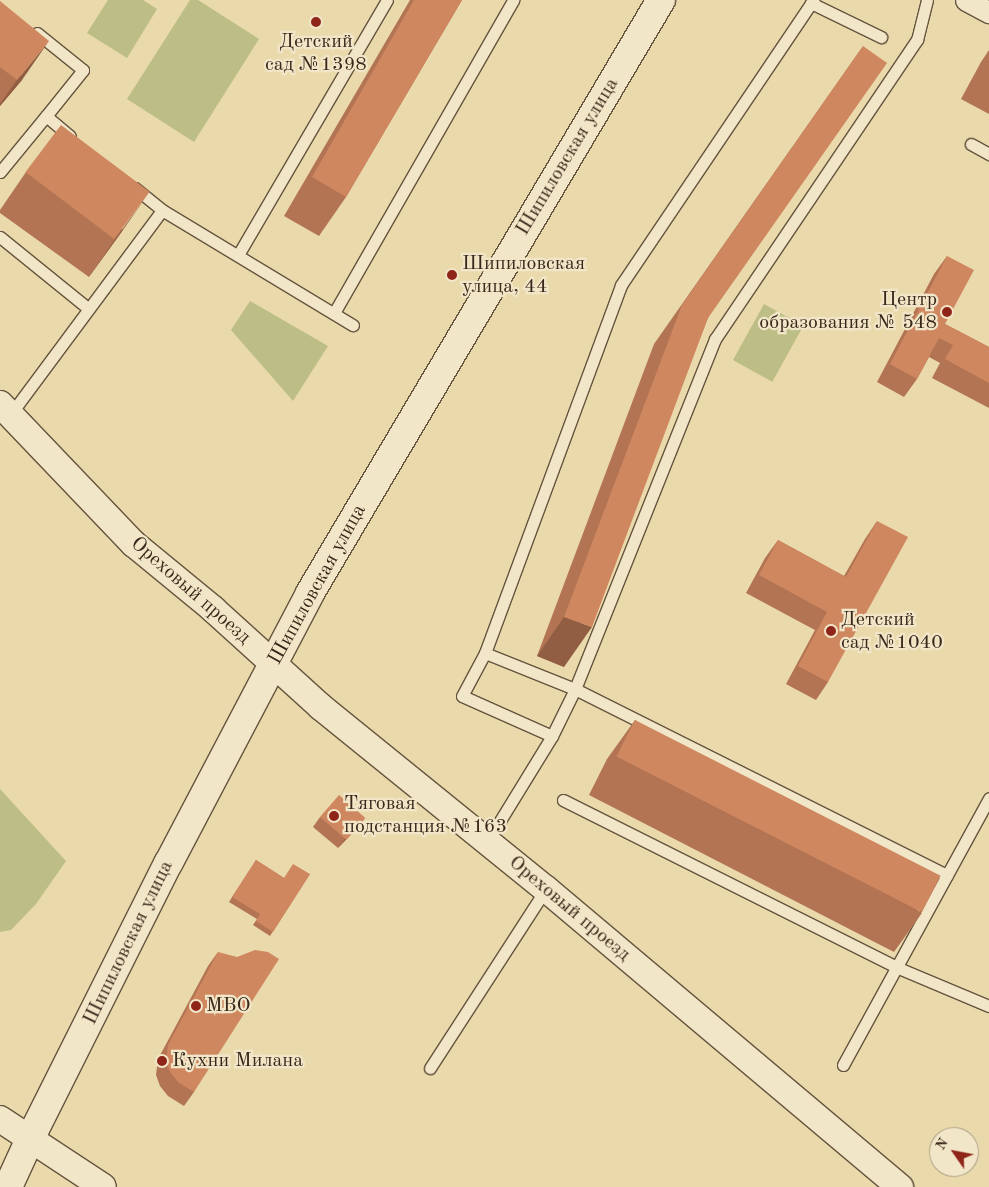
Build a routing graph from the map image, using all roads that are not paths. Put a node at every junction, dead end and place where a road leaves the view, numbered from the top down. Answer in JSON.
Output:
{"nodes":[{"id":1,"x":387,"y":0,"type":"edge"},
{"id":2,"x":513,"y":0,"type":"edge"},
{"id":3,"x":661,"y":0,"type":"edge"},
{"id":4,"x":927,"y":0,"type":"edge"},
{"id":5,"x":966,"y":0,"type":"edge"},
{"id":6,"x":812,"y":2,"type":"edge"},
{"id":7,"x":989,"y":12,"type":"edge"},
{"id":8,"x":30,"y":27,"type":"edge"},
{"id":9,"x":881,"y":37,"type":"dead end"},
{"id":10,"x":46,"y":116,"type":"junction"},
{"id":11,"x":77,"y":141,"type":"edge"},
{"id":12,"x":971,"y":144,"type":"dead end"},
{"id":13,"x":0,"y":153,"type":"edge"},
{"id":14,"x":989,"y":154,"type":"edge"},
{"id":15,"x":10,"y":161,"type":"junction"},
{"id":16,"x":0,"y":172,"type":"edge"},
{"id":17,"x":123,"y":179,"type":"edge"},
{"id":18,"x":162,"y":210,"type":"junction"},
{"id":19,"x":0,"y":237,"type":"edge"},
{"id":20,"x":238,"y":255,"type":"junction"},
{"id":21,"x":89,"y":309,"type":"junction"},
{"id":22,"x":334,"y":312,"type":"junction"},
{"id":23,"x":353,"y":325,"type":"dead end"},
{"id":24,"x":3,"y":410,"type":"edge"},
{"id":25,"x":485,"y":653,"type":"junction"},
{"id":26,"x":274,"y":664,"type":"junction"},
{"id":27,"x":576,"y":689,"type":"junction"},
{"id":28,"x":552,"y":736,"type":"junction"},
{"id":29,"x":989,"y":798,"type":"edge"},
{"id":30,"x":563,"y":800,"type":"dead end"},
{"id":31,"x":487,"y":842,"type":"junction"},
{"id":32,"x":947,"y":875,"type":"junction"},
{"id":33,"x":546,"y":889,"type":"junction"},
{"id":34,"x":896,"y":966,"type":"junction"},
{"id":35,"x":989,"y":1006,"type":"edge"},
{"id":36,"x":843,"y":1066,"type":"dead end"},
{"id":37,"x":430,"y":1068,"type":"dead end"},
{"id":38,"x":0,"y":1119,"type":"edge"},
{"id":39,"x":30,"y":1139,"type":"junction"},
{"id":40,"x":8,"y":1187,"type":"edge"},
{"id":41,"x":103,"y":1187,"type":"edge"},
{"id":42,"x":900,"y":1187,"type":"edge"}],
"edges":[{"from":1,"to":20,"type":"lane"},
{"from":2,"to":22,"type":"lane"},
{"from":3,"to":26,"type":"main road","name":"Шипиловская улица"},
{"from":4,"to":27,"type":"lane"},
{"from":5,"to":7,"type":"street"},
{"from":6,"to":9,"type":"lane"},
{"from":6,"to":25,"type":"lane"},
{"from":8,"to":10,"type":"lane"},
{"from":10,"to":11,"type":"lane"},
{"from":10,"to":15,"type":"lane"},
{"from":12,"to":14,"type":"lane"},
{"from":13,"to":15,"type":"lane"},
{"from":15,"to":16,"type":"lane"},
{"from":17,"to":18,"type":"lane"},
{"from":18,"to":20,"type":"lane"},
{"from":18,"to":21,"type":"lane"},
{"from":19,"to":21,"type":"lane"},
{"from":20,"to":22,"type":"lane"},
{"from":21,"to":24,"type":"lane"},
{"from":22,"to":23,"type":"lane"},
{"from":24,"to":26,"type":"street","name":"Ореховый проезд"},
{"from":25,"to":27,"type":"lane"},
{"from":25,"to":28,"type":"lane"},
{"from":26,"to":31,"type":"street","name":"Ореховый проезд"},
{"from":26,"to":39,"type":"main road","name":"Шипиловская улица"},
{"from":27,"to":28,"type":"lane"},
{"from":27,"to":32,"type":"lane"},
{"from":28,"to":31,"type":"lane"},
{"from":29,"to":32,"type":"lane"},
{"from":30,"to":34,"type":"lane"},
{"from":31,"to":33,"type":"street","name":"Ореховый проезд"},
{"from":32,"to":34,"type":"lane"},
{"from":33,"to":37,"type":"lane"},
{"from":33,"to":42,"type":"street","name":"Ореховый проезд"},
{"from":34,"to":35,"type":"lane"},
{"from":34,"to":36,"type":"lane"},
{"from":38,"to":39,"type":"street"},
{"from":39,"to":40,"type":"main road","name":"Шипиловская улица"},
{"from":39,"to":41,"type":"street"}]}
